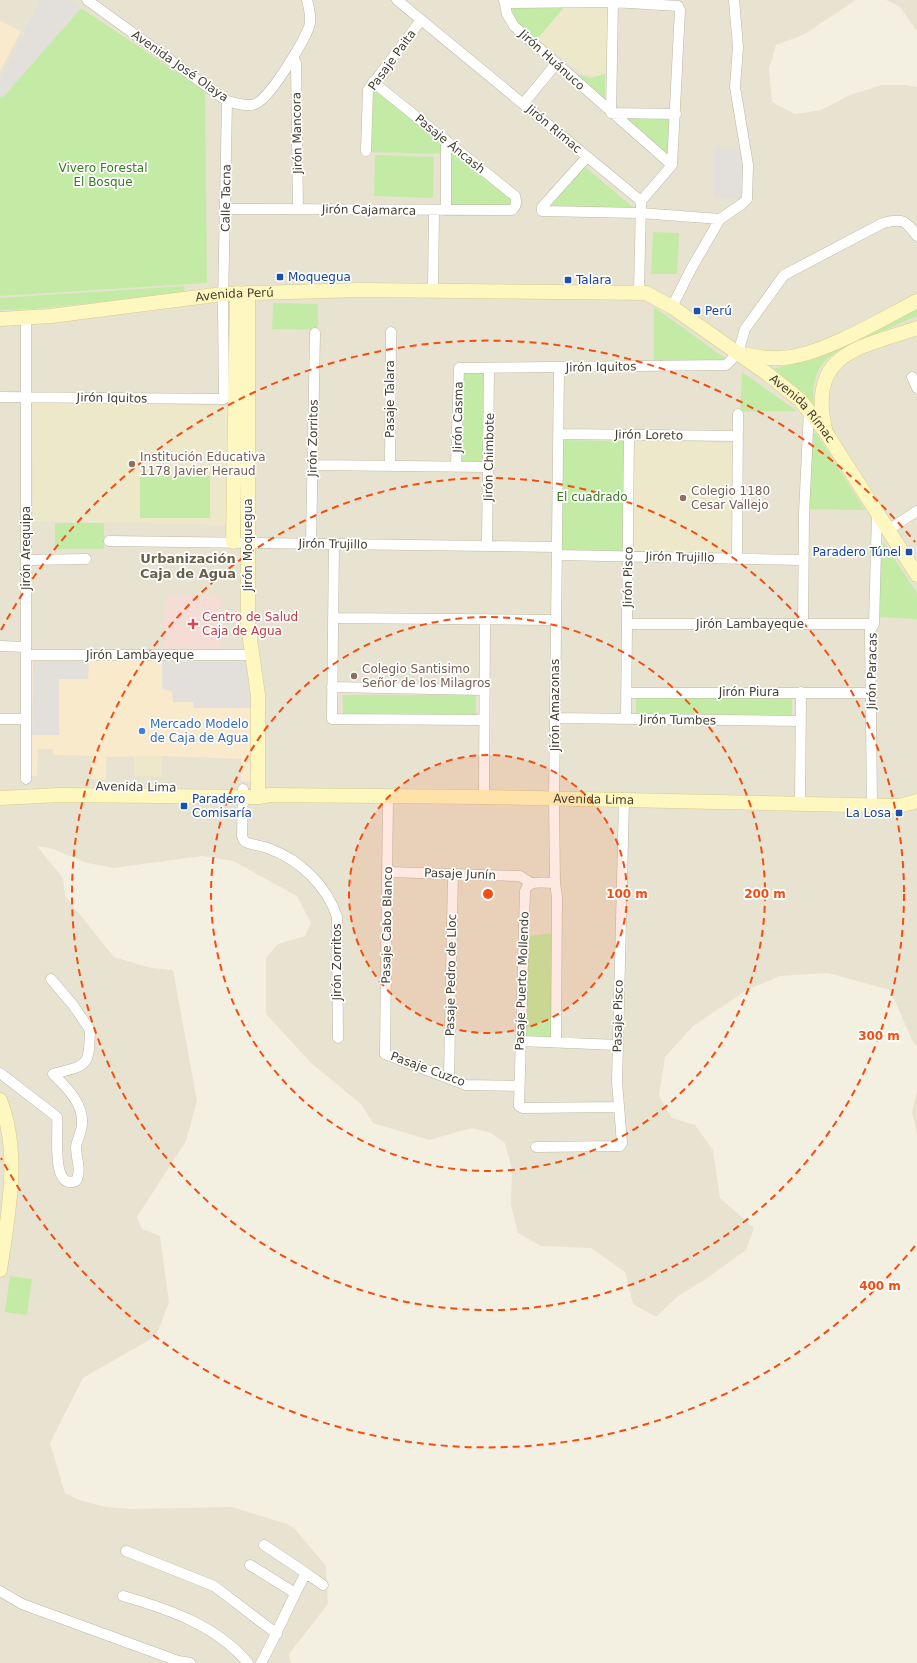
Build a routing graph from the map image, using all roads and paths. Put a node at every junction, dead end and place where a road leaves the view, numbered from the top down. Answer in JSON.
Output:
{"nodes":[{"id":1,"x":87,"y":0,"type":"edge"},
{"id":2,"x":308,"y":0,"type":"edge"},
{"id":3,"x":397,"y":0,"type":"edge"},
{"id":4,"x":734,"y":0,"type":"edge"},
{"id":5,"x":505,"y":2,"type":"edge"},
{"id":6,"x":613,"y":2,"type":"junction"},
{"id":7,"x":421,"y":20,"type":"junction"},
{"id":8,"x":293,"y":57,"type":"junction"},
{"id":9,"x":556,"y":64,"type":"junction"},
{"id":10,"x":373,"y":82,"type":"junction"},
{"id":11,"x":227,"y":101,"type":"junction"},
{"id":12,"x":523,"y":104,"type":"junction"},
{"id":13,"x":611,"y":113,"type":"junction"},
{"id":14,"x":676,"y":114,"type":"junction"},
{"id":15,"x":446,"y":140,"type":"junction"},
{"id":16,"x":366,"y":151,"type":"dead end"},
{"id":17,"x":587,"y":157,"type":"junction"},
{"id":18,"x":672,"y":165,"type":"junction"},
{"id":19,"x":641,"y":201,"type":"junction"},
{"id":20,"x":226,"y":209,"type":"junction"},
{"id":21,"x":298,"y":209,"type":"junction"},
{"id":22,"x":446,"y":210,"type":"junction"},
{"id":23,"x":512,"y":210,"type":"joint"},
{"id":24,"x":434,"y":211,"type":"junction"},
{"id":25,"x":640,"y":213,"type":"junction"},
{"id":26,"x":720,"y":219,"type":"junction"},
{"id":27,"x":917,"y":236,"type":"edge"},
{"id":28,"x":433,"y":290,"type":"junction"},
{"id":29,"x":639,"y":291,"type":"junction"},
{"id":30,"x":236,"y":293,"type":"junction"},
{"id":31,"x":917,"y":301,"type":"edge"},
{"id":32,"x":672,"y":307,"type":"junction"},
{"id":33,"x":26,"y":318,"type":"junction"},
{"id":34,"x":0,"y":319,"type":"edge"},
{"id":35,"x":917,"y":328,"type":"edge"},
{"id":36,"x":391,"y":332,"type":"dead end"},
{"id":37,"x":315,"y":333,"type":"dead end"},
{"id":38,"x":738,"y":353,"type":"junction"},
{"id":39,"x":459,"y":368,"type":"joint"},
{"id":40,"x":490,"y":368,"type":"junction"},
{"id":41,"x":559,"y":368,"type":"junction"},
{"id":42,"x":912,"y":377,"type":"dead end"},
{"id":43,"x":917,"y":388,"type":"edge"},
{"id":44,"x":0,"y":397,"type":"edge"},
{"id":45,"x":26,"y":397,"type":"junction"},
{"id":46,"x":224,"y":399,"type":"joint"},
{"id":47,"x":809,"y":410,"type":"junction"},
{"id":48,"x":738,"y":414,"type":"dead end"},
{"id":49,"x":825,"y":431,"type":"junction"},
{"id":50,"x":559,"y":434,"type":"junction"},
{"id":51,"x":629,"y":434,"type":"junction"},
{"id":52,"x":738,"y":436,"type":"junction"},
{"id":53,"x":313,"y":465,"type":"junction"},
{"id":54,"x":390,"y":466,"type":"junction"},
{"id":55,"x":456,"y":467,"type":"junction"},
{"id":56,"x":489,"y":467,"type":"junction"},
{"id":57,"x":917,"y":511,"type":"edge"},
{"id":58,"x":876,"y":513,"type":"junction"},
{"id":59,"x":888,"y":530,"type":"junction"},
{"id":60,"x":109,"y":541,"type":"dead end"},
{"id":61,"x":233,"y":542,"type":"junction"},
{"id":62,"x":248,"y":542,"type":"junction"},
{"id":63,"x":311,"y":544,"type":"junction"},
{"id":64,"x":334,"y":544,"type":"junction"},
{"id":65,"x":487,"y":546,"type":"junction"},
{"id":66,"x":557,"y":551,"type":"junction"},
{"id":67,"x":629,"y":556,"type":"junction"},
{"id":68,"x":86,"y":559,"type":"dead end"},
{"id":69,"x":737,"y":559,"type":"junction"},
{"id":70,"x":26,"y":560,"type":"junction"},
{"id":71,"x":803,"y":560,"type":"junction"},
{"id":72,"x":917,"y":575,"type":"edge"},
{"id":73,"x":333,"y":618,"type":"junction"},
{"id":74,"x":485,"y":619,"type":"junction"},
{"id":75,"x":556,"y":620,"type":"junction"},
{"id":76,"x":627,"y":624,"type":"junction"},
{"id":77,"x":802,"y":624,"type":"junction"},
{"id":78,"x":874,"y":624,"type":"junction"},
{"id":79,"x":0,"y":646,"type":"edge"},
{"id":80,"x":26,"y":651,"type":"junction"},
{"id":81,"x":253,"y":655,"type":"junction"},
{"id":82,"x":332,"y":687,"type":"junction"},
{"id":83,"x":484,"y":690,"type":"junction"},
{"id":84,"x":801,"y":692,"type":"junction"},
{"id":85,"x":626,"y":693,"type":"junction"},
{"id":86,"x":871,"y":693,"type":"junction"},
{"id":87,"x":556,"y":718,"type":"junction"},
{"id":88,"x":0,"y":719,"type":"edge"},
{"id":89,"x":25,"y":719,"type":"junction"},
{"id":90,"x":626,"y":719,"type":"junction"},
{"id":91,"x":484,"y":720,"type":"junction"},
{"id":92,"x":801,"y":721,"type":"junction"},
{"id":93,"x":26,"y":779,"type":"dead end"},
{"id":94,"x":0,"y":789,"type":"edge"},
{"id":95,"x":242,"y":793,"type":"junction"},
{"id":96,"x":262,"y":794,"type":"junction"},
{"id":97,"x":388,"y":796,"type":"junction"},
{"id":98,"x":484,"y":797,"type":"junction"},
{"id":99,"x":0,"y":798,"type":"edge"},
{"id":100,"x":554,"y":799,"type":"junction"},
{"id":101,"x":624,"y":800,"type":"junction"},
{"id":102,"x":917,"y":801,"type":"edge"},
{"id":103,"x":800,"y":804,"type":"junction"},
{"id":104,"x":872,"y":805,"type":"junction"},
{"id":105,"x":387,"y":872,"type":"junction"},
{"id":106,"x":454,"y":874,"type":"junction"},
{"id":107,"x":555,"y":882,"type":"junction"},
{"id":108,"x":531,"y":883,"type":"junction"},
{"id":109,"x":51,"y":979,"type":"dead end"},
{"id":110,"x":338,"y":1038,"type":"dead end"},
{"id":111,"x":521,"y":1041,"type":"junction"},
{"id":112,"x":556,"y":1042,"type":"junction"},
{"id":113,"x":618,"y":1045,"type":"junction"},
{"id":114,"x":385,"y":1054,"type":"joint"},
{"id":115,"x":0,"y":1073,"type":"edge"},
{"id":116,"x":449,"y":1077,"type":"junction"},
{"id":117,"x":519,"y":1086,"type":"junction"},
{"id":118,"x":0,"y":1100,"type":"edge"},
{"id":119,"x":619,"y":1107,"type":"junction"},
{"id":120,"x":536,"y":1147,"type":"dead end"},
{"id":121,"x":0,"y":1270,"type":"edge"},
{"id":122,"x":264,"y":1545,"type":"dead end"},
{"id":123,"x":126,"y":1551,"type":"dead end"},
{"id":124,"x":250,"y":1565,"type":"dead end"},
{"id":125,"x":306,"y":1573,"type":"junction"},
{"id":126,"x":323,"y":1585,"type":"dead end"},
{"id":127,"x":0,"y":1591,"type":"edge"},
{"id":128,"x":295,"y":1593,"type":"junction"},
{"id":129,"x":123,"y":1596,"type":"dead end"},
{"id":130,"x":277,"y":1634,"type":"junction"},
{"id":131,"x":177,"y":1662,"type":"edge"},
{"id":132,"x":190,"y":1663,"type":"edge"},
{"id":133,"x":248,"y":1663,"type":"edge"},
{"id":134,"x":261,"y":1663,"type":"edge"}],
"edges":[{"from":1,"to":11,"type":"street","name":"Avenida José Olaya"},
{"from":2,"to":8,"type":"street","name":"Avenida José Olaya"},
{"from":3,"to":7,"type":"street","name":"Jirón Rimac"},
{"from":4,"to":26,"type":"street"},
{"from":5,"to":6,"type":"street"},
{"from":5,"to":9,"type":"street","name":"Jirón Huánuco"},
{"from":6,"to":13,"type":"street"},
{"from":6,"to":14,"type":"street"},
{"from":7,"to":10,"type":"street","name":"Pasaje Paita"},
{"from":7,"to":12,"type":"street","name":"Jirón Rimac"},
{"from":8,"to":11,"type":"street","name":"Avenida José Olaya"},
{"from":8,"to":21,"type":"street","name":"Jirón Mancora"},
{"from":9,"to":12,"type":"street"},
{"from":9,"to":13,"type":"street","name":"Jirón Huánuco"},
{"from":10,"to":15,"type":"street","name":"Pasaje Áncash"},
{"from":10,"to":16,"type":"street","name":"Pasaje Paita"},
{"from":11,"to":20,"type":"street","name":"Calle Tacna"},
{"from":12,"to":17,"type":"street","name":"Jirón Rimac"},
{"from":13,"to":14,"type":"street"},
{"from":13,"to":18,"type":"street","name":"Jirón Huánuco"},
{"from":14,"to":18,"type":"street"},
{"from":15,"to":22,"type":"street"},
{"from":15,"to":23,"type":"street","name":"Pasaje Áncash"},
{"from":17,"to":19,"type":"street","name":"Jirón Rimac"},
{"from":17,"to":25,"type":"street"},
{"from":18,"to":19,"type":"street"},
{"from":19,"to":25,"type":"street"},
{"from":20,"to":21,"type":"street","name":"Jirón Cajamarca"},
{"from":20,"to":30,"type":"street","name":"Calle Tacna"},
{"from":21,"to":24,"type":"street","name":"Jirón Cajamarca"},
{"from":22,"to":23,"type":"street","name":"Jirón Cajamarca"},
{"from":22,"to":24,"type":"street","name":"Jirón Cajamarca"},
{"from":24,"to":28,"type":"street"},
{"from":25,"to":26,"type":"street"},
{"from":25,"to":29,"type":"street"},
{"from":26,"to":32,"type":"street"},
{"from":27,"to":38,"type":"street"},
{"from":28,"to":29,"type":"main road","name":"Avenida Perú"},
{"from":28,"to":30,"type":"main road","name":"Avenida Perú"},
{"from":29,"to":32,"type":"main road","name":"Avenida Rímac"},
{"from":30,"to":33,"type":"main road","name":"Avenida Perú"},
{"from":30,"to":46,"type":"street","name":"Calle Tacna"},
{"from":30,"to":61,"type":"main road","name":"Jirón Moquegua"},
{"from":30,"to":62,"type":"main road","name":"Jirón Moquegua"},
{"from":31,"to":38,"type":"main road"},
{"from":32,"to":38,"type":"main road","name":"Avenida Rímac"},
{"from":33,"to":34,"type":"main road","name":"Avenida Perú"},
{"from":33,"to":45,"type":"street","name":"Jirón Arequipa"},
{"from":35,"to":49,"type":"main road"},
{"from":36,"to":54,"type":"street","name":"Pasaje Talara"},
{"from":37,"to":53,"type":"street","name":"Jirón Zorritos"},
{"from":38,"to":41,"type":"street","name":"Jirón Iquitos"},
{"from":38,"to":47,"type":"main road","name":"Avenida Rímac"},
{"from":39,"to":40,"type":"street","name":"Jirón Iquitos"},
{"from":39,"to":55,"type":"street","name":"Jirón Casma"},
{"from":40,"to":41,"type":"street","name":"Jirón Iquitos"},
{"from":40,"to":56,"type":"street","name":"Jirón Chimbote"},
{"from":41,"to":50,"type":"street","name":"Jirón Amazonas"},
{"from":42,"to":43,"type":"street"},
{"from":44,"to":45,"type":"street","name":"Jirón Iquitos"},
{"from":45,"to":46,"type":"street","name":"Jirón Iquitos"},
{"from":45,"to":70,"type":"street","name":"Jirón Arequipa"},
{"from":47,"to":49,"type":"main road","name":"Avenida Rímac"},
{"from":47,"to":71,"type":"street"},
{"from":48,"to":52,"type":"street"},
{"from":49,"to":58,"type":"main road","name":"Avenida Rímac"},
{"from":50,"to":51,"type":"street","name":"Jirón Loreto"},
{"from":50,"to":66,"type":"street","name":"Jirón Amazonas"},
{"from":51,"to":52,"type":"street","name":"Jirón Loreto"},
{"from":51,"to":67,"type":"street","name":"Jirón Pisco"},
{"from":52,"to":69,"type":"street"},
{"from":53,"to":54,"type":"street"},
{"from":53,"to":63,"type":"street","name":"Jirón Zorritos"},
{"from":54,"to":55,"type":"street"},
{"from":55,"to":56,"type":"street"},
{"from":56,"to":65,"type":"street","name":"Jirón Chimbote"},
{"from":57,"to":59,"type":"street"},
{"from":58,"to":59,"type":"main road","name":"Avenida Rímac"},
{"from":58,"to":78,"type":"street","name":"Jirón Paracas"},
{"from":59,"to":72,"type":"main road","name":"Avenida Rímac"},
{"from":60,"to":61,"type":"street","name":"Jirón Trujillo"},
{"from":61,"to":62,"type":"street","name":"Jirón Trujillo"},
{"from":62,"to":63,"type":"street","name":"Jirón Trujillo"},
{"from":62,"to":81,"type":"main road","name":"Jirón Moquegua"},
{"from":63,"to":64,"type":"street","name":"Jirón Trujillo"},
{"from":64,"to":65,"type":"street","name":"Jirón Trujillo"},
{"from":64,"to":73,"type":"street"},
{"from":65,"to":66,"type":"street","name":"Jirón Trujillo"},
{"from":66,"to":67,"type":"street","name":"Jirón Trujillo"},
{"from":66,"to":75,"type":"street","name":"Jirón Amazonas"},
{"from":67,"to":69,"type":"street","name":"Jirón Trujillo"},
{"from":67,"to":76,"type":"street","name":"Jirón Pisco"},
{"from":68,"to":70,"type":"street"},
{"from":69,"to":71,"type":"street","name":"Jirón Trujillo"},
{"from":70,"to":80,"type":"street","name":"Jirón Arequipa"},
{"from":71,"to":77,"type":"street"},
{"from":73,"to":74,"type":"street"},
{"from":73,"to":82,"type":"street"},
{"from":74,"to":75,"type":"street"},
{"from":74,"to":83,"type":"street"},
{"from":75,"to":87,"type":"street","name":"Jirón Amazonas"},
{"from":76,"to":77,"type":"street","name":"Jirón Lambayeque"},
{"from":76,"to":85,"type":"street","name":"Jirón Pisco"},
{"from":77,"to":78,"type":"street","name":"Jirón Lambayeque"},
{"from":78,"to":86,"type":"street","name":"Jirón Paracas"},
{"from":79,"to":80,"type":"street","name":"Jirón Lambayeque"},
{"from":80,"to":81,"type":"street","name":"Jirón Lambayeque"},
{"from":80,"to":89,"type":"street","name":"Jirón Arequipa"},
{"from":81,"to":96,"type":"main road","name":"Jirón Moquegua"},
{"from":82,"to":83,"type":"street"},
{"from":82,"to":91,"type":"street"},
{"from":83,"to":91,"type":"street"},
{"from":84,"to":85,"type":"street","name":"Jirón Piura"},
{"from":84,"to":86,"type":"street","name":"Jirón Piura"},
{"from":84,"to":92,"type":"street"},
{"from":85,"to":90,"type":"street","name":"Jirón Pisco"},
{"from":86,"to":104,"type":"street","name":"Jirón Paracas"},
{"from":87,"to":90,"type":"street","name":"Jirón Tumbes"},
{"from":87,"to":100,"type":"street","name":"Jirón Amazonas"},
{"from":88,"to":89,"type":"street"},
{"from":89,"to":93,"type":"street","name":"Jirón Arequipa"},
{"from":90,"to":92,"type":"street","name":"Jirón Tumbes"},
{"from":91,"to":98,"type":"street"},
{"from":92,"to":103,"type":"street"},
{"from":94,"to":95,"type":"main road","name":"Avenida Lima"},
{"from":95,"to":96,"type":"main road","name":"Avenida Lima"},
{"from":95,"to":99,"type":"main road","name":"Avenida Lima"},
{"from":95,"to":110,"type":"street","name":"Jirón Zorritos"},
{"from":96,"to":97,"type":"main road","name":"Avenida Lima"},
{"from":97,"to":98,"type":"main road","name":"Avenida Lima"},
{"from":97,"to":105,"type":"street","name":"Pasaje Cabo Blanco"},
{"from":98,"to":100,"type":"main road","name":"Avenida Lima"},
{"from":100,"to":101,"type":"main road","name":"Avenida Lima"},
{"from":100,"to":107,"type":"street","name":"Jirón Amazonas"},
{"from":101,"to":103,"type":"main road","name":"Avenida Lima"},
{"from":101,"to":113,"type":"street","name":"Pasaje Pisco"},
{"from":102,"to":104,"type":"main road","name":"Avenida Lima"},
{"from":103,"to":104,"type":"main road","name":"Avenida Lima"},
{"from":105,"to":106,"type":"street","name":"Pasaje Junín"},
{"from":105,"to":114,"type":"street","name":"Pasaje Cabo Blanco"},
{"from":106,"to":108,"type":"street","name":"Pasaje Junín"},
{"from":106,"to":116,"type":"street","name":"Pasaje Pedro de Lloc"},
{"from":107,"to":108,"type":"street"},
{"from":107,"to":112,"type":"street","name":"Jirón Amazonas"},
{"from":108,"to":111,"type":"street","name":"Pasaje Puerto Mollendo"},
{"from":109,"to":115,"type":"street"},
{"from":111,"to":112,"type":"street"},
{"from":111,"to":117,"type":"street","name":"Pasaje Puerto Mollendo"},
{"from":112,"to":113,"type":"street"},
{"from":113,"to":119,"type":"street","name":"Pasaje Pisco"},
{"from":114,"to":116,"type":"street","name":"Pasaje Cuzco"},
{"from":116,"to":117,"type":"street","name":"Pasaje Cuzco"},
{"from":117,"to":119,"type":"street","name":"Pasaje Puerto Mollendo"},
{"from":118,"to":121,"type":"main road"},
{"from":119,"to":120,"type":"street","name":"Pasaje Pisco"},
{"from":122,"to":125,"type":"street"},
{"from":123,"to":130,"type":"street"},
{"from":124,"to":128,"type":"street"},
{"from":125,"to":126,"type":"street"},
{"from":125,"to":128,"type":"street"},
{"from":127,"to":131,"type":"street"},
{"from":128,"to":130,"type":"street"},
{"from":129,"to":133,"type":"street"},
{"from":130,"to":134,"type":"street"},
{"from":131,"to":132,"type":"street"}]}
